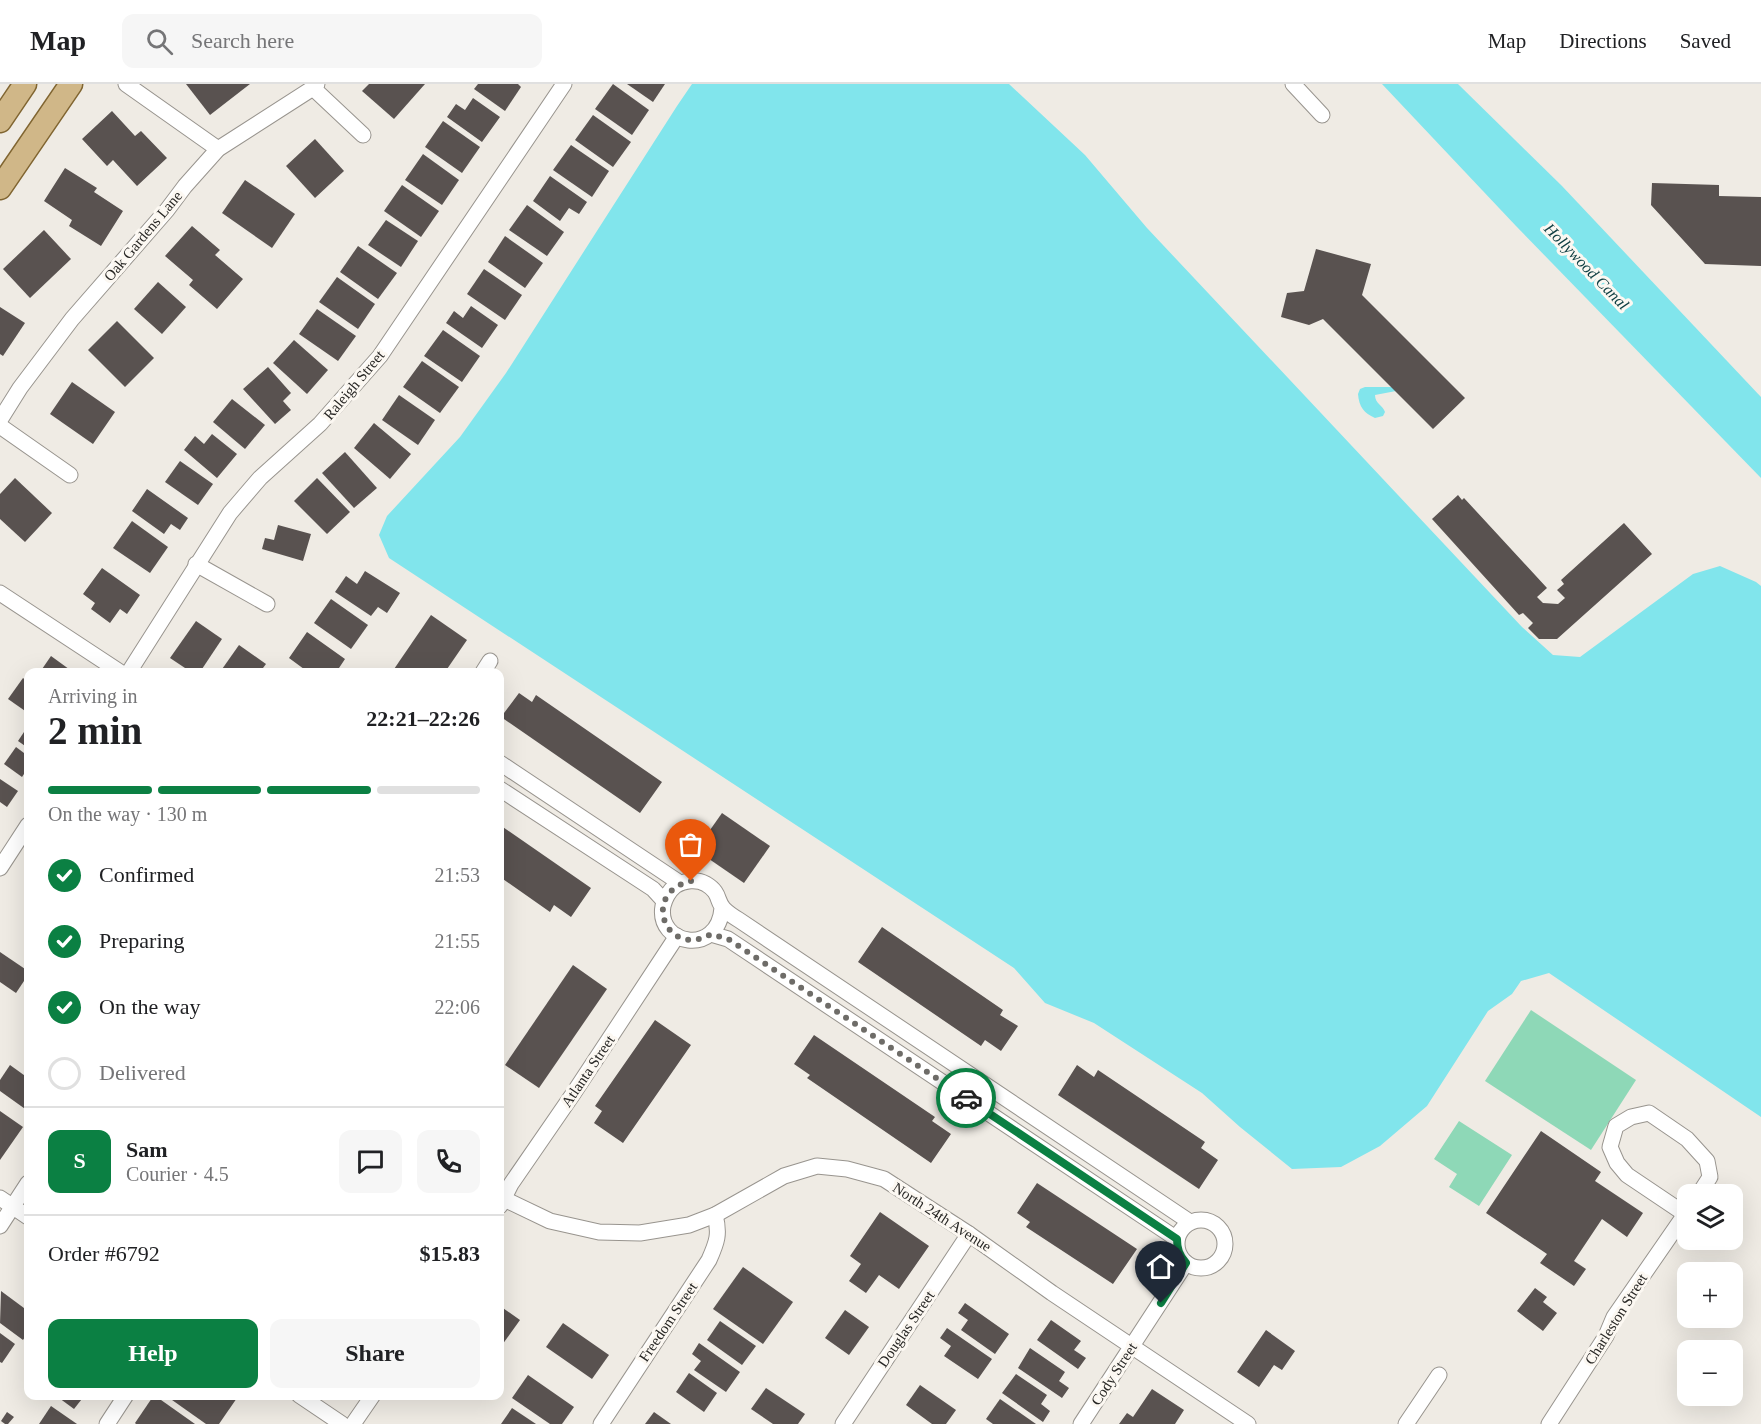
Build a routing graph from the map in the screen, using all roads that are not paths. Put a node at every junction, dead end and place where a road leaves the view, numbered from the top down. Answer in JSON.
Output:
{"nodes":[{"id":1,"x":25,"y":84,"type":"edge"},
{"id":2,"x":57,"y":84,"type":"edge"},
{"id":3,"x":70,"y":84,"type":"edge"},
{"id":4,"x":126,"y":84,"type":"edge"},
{"id":5,"x":564,"y":84,"type":"edge"},
{"id":6,"x":1293,"y":84,"type":"edge"},
{"id":7,"x":315,"y":86,"type":"edge"},
{"id":8,"x":1322,"y":115,"type":"dead end"},
{"id":9,"x":0,"y":121,"type":"edge"},
{"id":10,"x":45,"y":121,"type":"junction"},
{"id":11,"x":363,"y":135,"type":"dead end"},
{"id":12,"x":218,"y":149,"type":"junction"},
{"id":13,"x":0,"y":188,"type":"edge"},
{"id":14,"x":0,"y":420,"type":"edge"},
{"id":15,"x":0,"y":426,"type":"edge"},
{"id":16,"x":70,"y":475,"type":"dead end"},
{"id":17,"x":196,"y":564,"type":"junction"},
{"id":18,"x":0,"y":593,"type":"edge"},
{"id":19,"x":267,"y":604,"type":"dead end"},
{"id":20,"x":114,"y":668,"type":"edge"},
{"id":21,"x":131,"y":668,"type":"edge"},
{"id":22,"x":504,"y":766,"type":"edge"},
{"id":23,"x":504,"y":792,"type":"edge"},
{"id":24,"x":24,"y":831,"type":"edge"},
{"id":25,"x":0,"y":868,"type":"edge"},
{"id":26,"x":680,"y":883,"type":"junction"},
{"id":27,"x":664,"y":901,"type":"junction"},
{"id":28,"x":722,"y":908,"type":"junction"},
{"id":29,"x":711,"y":934,"type":"junction"},
{"id":30,"x":677,"y":936,"type":"junction"},
{"id":31,"x":1705,"y":1184,"type":"edge"},
{"id":32,"x":24,"y":1186,"type":"edge"},
{"id":33,"x":504,"y":1195,"type":"edge"},
{"id":34,"x":504,"y":1201,"type":"edge"},
{"id":35,"x":6,"y":1202,"type":"edge"},
{"id":36,"x":1677,"y":1206,"type":"edge"},
{"id":37,"x":24,"y":1214,"type":"edge"},
{"id":38,"x":715,"y":1215,"type":"junction"},
{"id":39,"x":1190,"y":1222,"type":"junction"},
{"id":40,"x":1677,"y":1225,"type":"edge"},
{"id":41,"x":0,"y":1226,"type":"edge"},
{"id":42,"x":969,"y":1234,"type":"junction"},
{"id":43,"x":1177,"y":1239,"type":"junction"},
{"id":44,"x":1186,"y":1263,"type":"junction"},
{"id":45,"x":1132,"y":1346,"type":"junction"},
{"id":46,"x":1439,"y":1375,"type":"dead end"},
{"id":47,"x":123,"y":1400,"type":"edge"},
{"id":48,"x":306,"y":1400,"type":"edge"},
{"id":49,"x":370,"y":1400,"type":"edge"},
{"id":50,"x":107,"y":1424,"type":"edge"},
{"id":51,"x":342,"y":1424,"type":"edge"},
{"id":52,"x":353,"y":1424,"type":"edge"},
{"id":53,"x":601,"y":1424,"type":"edge"},
{"id":54,"x":843,"y":1424,"type":"edge"},
{"id":55,"x":1081,"y":1424,"type":"edge"},
{"id":56,"x":1248,"y":1424,"type":"edge"},
{"id":57,"x":1406,"y":1424,"type":"edge"},
{"id":58,"x":1549,"y":1424,"type":"edge"}],
"edges":[{"from":1,"to":9,"type":"main road"},
{"from":2,"to":10,"type":"main road"},
{"from":3,"to":10,"type":"main road"},
{"from":4,"to":12,"type":"street"},
{"from":5,"to":17,"type":"street","name":"Raleigh Street"},
{"from":6,"to":8,"type":"street"},
{"from":7,"to":11,"type":"street"},
{"from":7,"to":12,"type":"street","name":"Oak Gardens Lane"},
{"from":10,"to":13,"type":"main road"},
{"from":12,"to":14,"type":"street","name":"Oak Gardens Lane"},
{"from":15,"to":16,"type":"street"},
{"from":17,"to":19,"type":"street"},
{"from":17,"to":21,"type":"street","name":"Raleigh Street"},
{"from":18,"to":20,"type":"street"},
{"from":22,"to":26,"type":"street"},
{"from":23,"to":27,"type":"street"},
{"from":24,"to":25,"type":"street"},
{"from":26,"to":27,"type":"street"},
{"from":26,"to":28,"type":"street"},
{"from":27,"to":30,"type":"street"},
{"from":28,"to":29,"type":"street"},
{"from":28,"to":39,"type":"street"},
{"from":29,"to":30,"type":"street"},
{"from":29,"to":43,"type":"street"},
{"from":30,"to":33,"type":"street","name":"Atlanta Street"},
{"from":31,"to":36,"type":"street","name":"Charleston Street"},
{"from":32,"to":35,"type":"street"},
{"from":34,"to":38,"type":"street","name":"North 24th Avenue"},
{"from":35,"to":37,"type":"street"},
{"from":35,"to":41,"type":"street"},
{"from":38,"to":42,"type":"street","name":"North 24th Avenue"},
{"from":38,"to":53,"type":"street","name":"Freedom Street"},
{"from":39,"to":43,"type":"street"},
{"from":39,"to":44,"type":"street"},
{"from":40,"to":58,"type":"street","name":"Charleston Street"},
{"from":42,"to":45,"type":"street","name":"North 24th Avenue"},
{"from":42,"to":54,"type":"street","name":"Douglas Street"},
{"from":43,"to":44,"type":"street"},
{"from":44,"to":45,"type":"street","name":"Cody Street"},
{"from":45,"to":55,"type":"street","name":"Cody Street"},
{"from":45,"to":56,"type":"street","name":"North 24th Avenue"},
{"from":46,"to":57,"type":"street"},
{"from":47,"to":50,"type":"street"},
{"from":48,"to":51,"type":"street"},
{"from":49,"to":52,"type":"street"}]}
